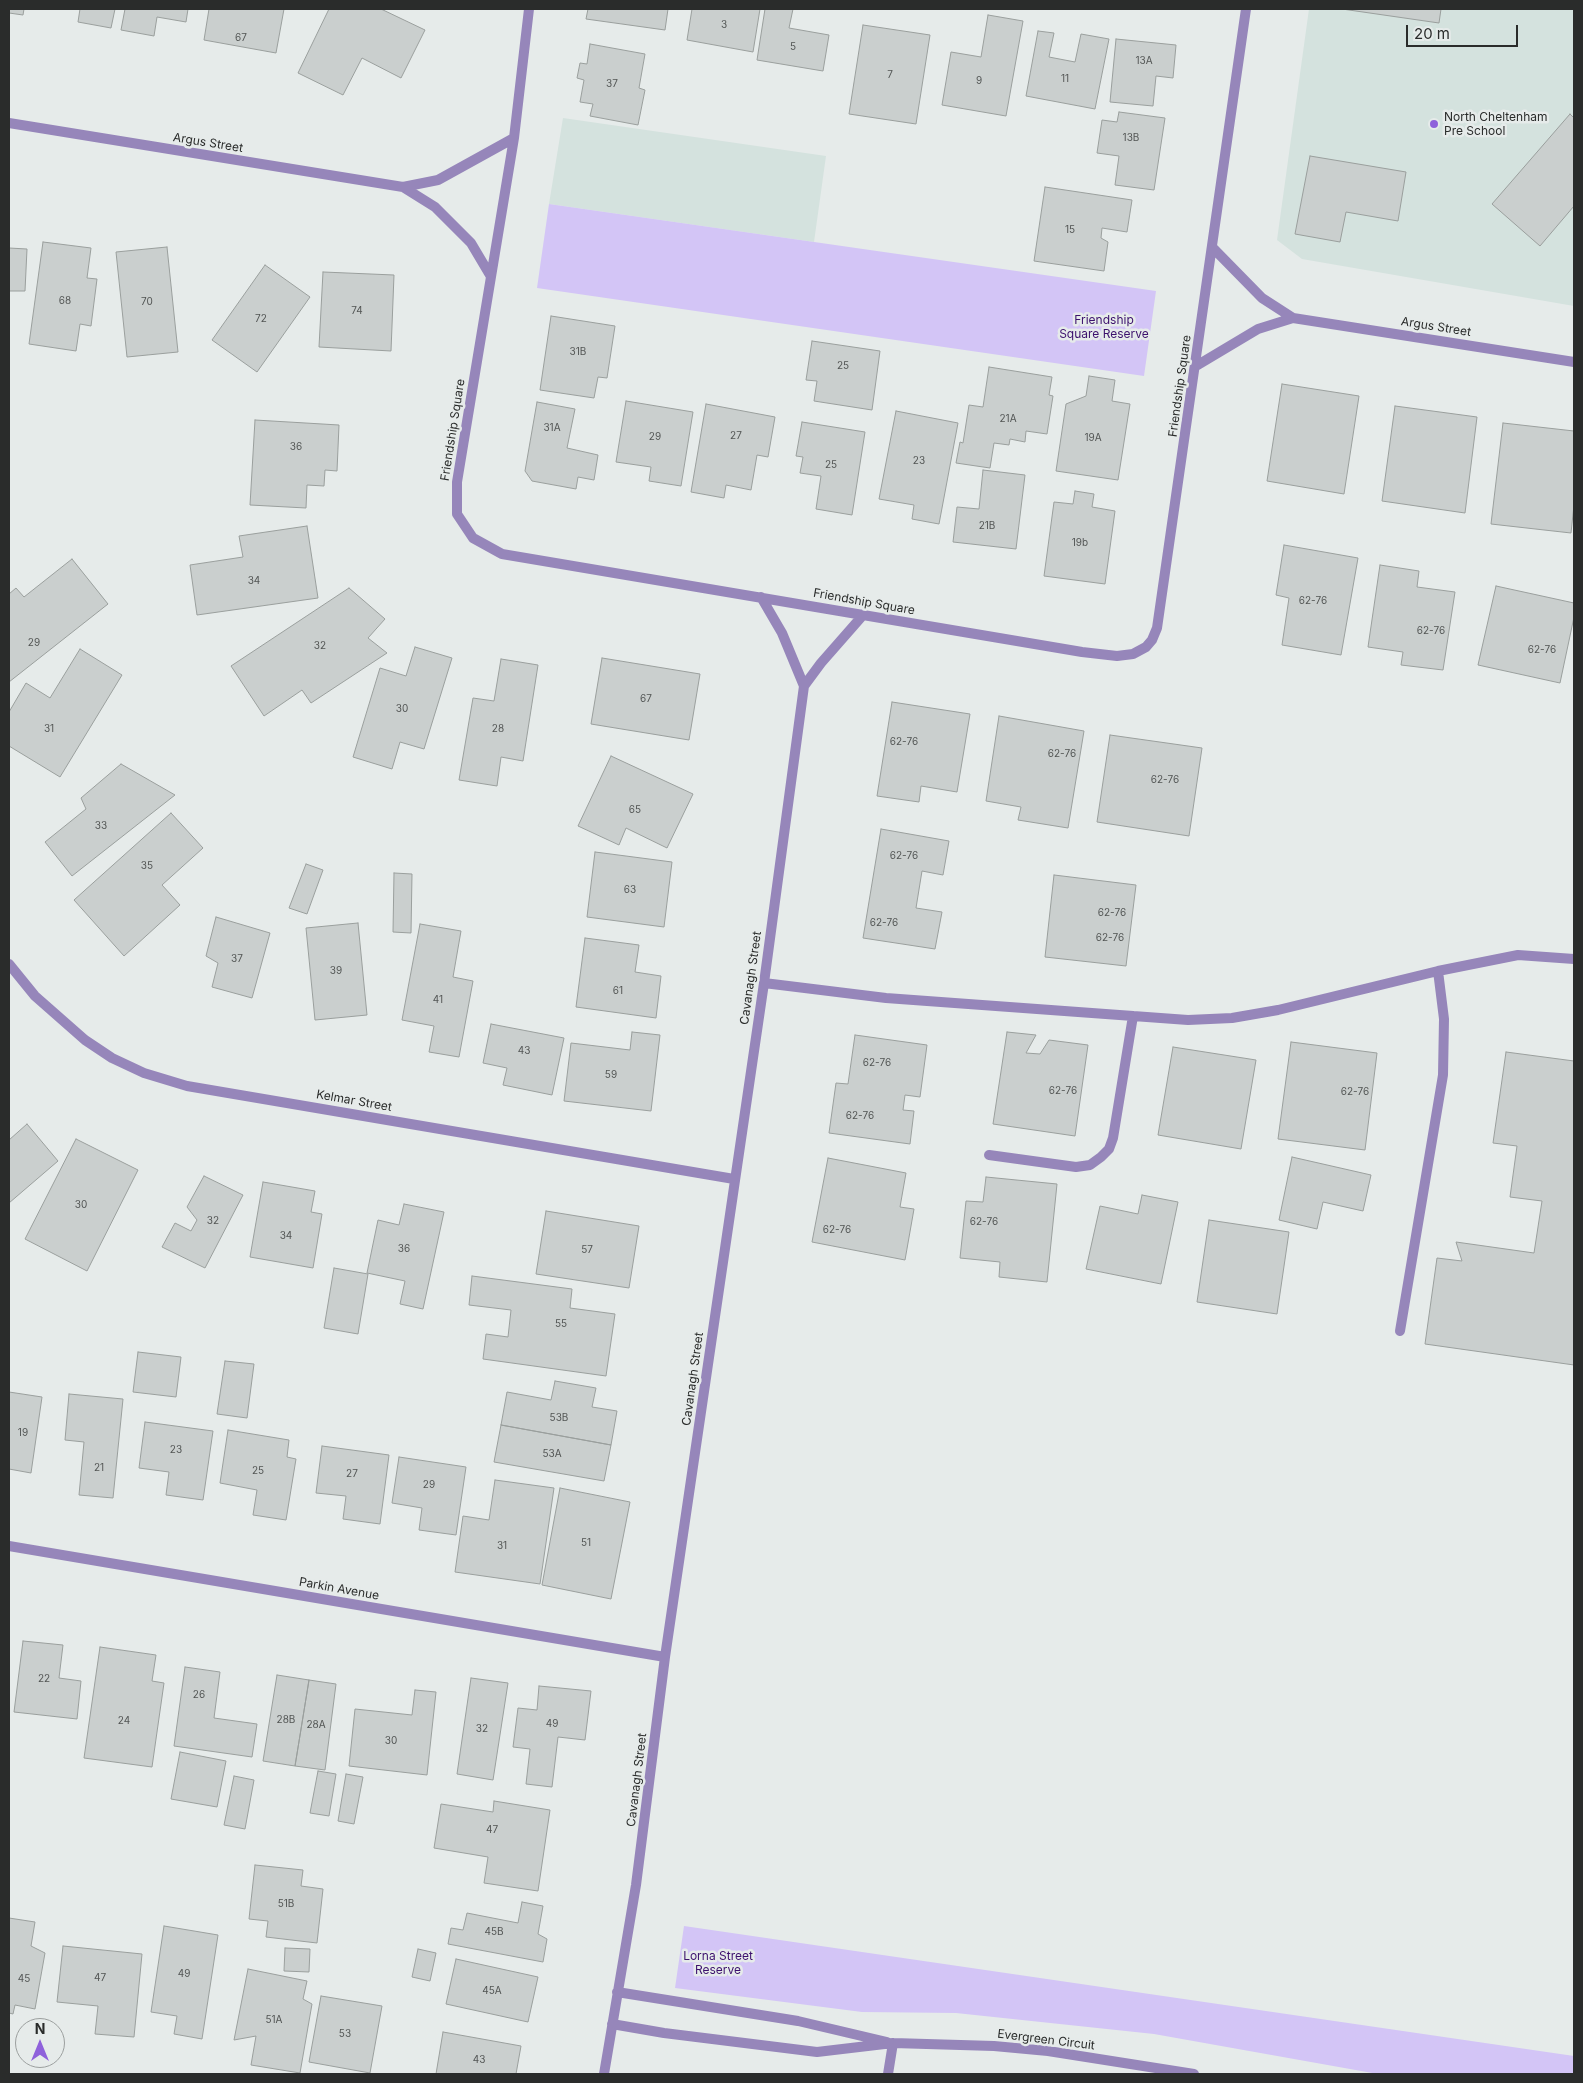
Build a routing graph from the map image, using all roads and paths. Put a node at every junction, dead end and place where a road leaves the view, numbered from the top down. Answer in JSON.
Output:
{"nodes":[{"id":1,"x":529,"y":9,"type":"edge"},
{"id":2,"x":1246,"y":9,"type":"edge"},
{"id":3,"x":9,"y":123,"type":"edge"},
{"id":4,"x":514,"y":138,"type":"junction"},
{"id":5,"x":403,"y":187,"type":"junction"},
{"id":6,"x":1212,"y":247,"type":"junction"},
{"id":7,"x":490,"y":275,"type":"junction"},
{"id":8,"x":1293,"y":318,"type":"junction"},
{"id":9,"x":1574,"y":362,"type":"edge"},
{"id":10,"x":1196,"y":366,"type":"junction"},
{"id":11,"x":761,"y":597,"type":"junction"},
{"id":12,"x":864,"y":614,"type":"junction"},
{"id":13,"x":804,"y":686,"type":"junction"},
{"id":14,"x":1574,"y":959,"type":"edge"},
{"id":15,"x":9,"y":964,"type":"edge"},
{"id":16,"x":1438,"y":971,"type":"junction"},
{"id":17,"x":764,"y":983,"type":"junction"},
{"id":18,"x":1132,"y":1016,"type":"junction"},
{"id":19,"x":988,"y":1155,"type":"dead end"},
{"id":20,"x":734,"y":1179,"type":"junction"},
{"id":21,"x":1400,"y":1331,"type":"dead end"},
{"id":22,"x":9,"y":1546,"type":"edge"},
{"id":23,"x":665,"y":1657,"type":"junction"},
{"id":24,"x":616,"y":1992,"type":"junction"},
{"id":25,"x":612,"y":2024,"type":"junction"},
{"id":26,"x":893,"y":2044,"type":"junction"},
{"id":27,"x":1156,"y":2071,"type":"edge"},
{"id":28,"x":604,"y":2074,"type":"edge"},
{"id":29,"x":888,"y":2074,"type":"edge"},
{"id":30,"x":1194,"y":2074,"type":"edge"}],
"edges":[{"from":1,"to":4,"type":"street","name":"Friendship Square"},
{"from":2,"to":6,"type":"street","name":"Friendship Square"},
{"from":3,"to":5,"type":"street","name":"Argus Street"},
{"from":4,"to":5,"type":"street","name":"Argus Street"},
{"from":4,"to":7,"type":"street","name":"Friendship Square"},
{"from":5,"to":7,"type":"street","name":"Argus Street"},
{"from":6,"to":8,"type":"street","name":"Argus Street"},
{"from":6,"to":10,"type":"street","name":"Friendship Square"},
{"from":7,"to":11,"type":"street","name":"Friendship Square"},
{"from":8,"to":9,"type":"street","name":"Argus Street"},
{"from":8,"to":10,"type":"street","name":"Argus Street"},
{"from":10,"to":12,"type":"street","name":"Friendship Square"},
{"from":11,"to":12,"type":"street","name":"Friendship Square"},
{"from":11,"to":13,"type":"street"},
{"from":12,"to":13,"type":"street","name":"Cavanagh Street"},
{"from":13,"to":17,"type":"street","name":"Cavanagh Street"},
{"from":14,"to":16,"type":"street"},
{"from":15,"to":20,"type":"street","name":"Kelmar Street"},
{"from":16,"to":18,"type":"street"},
{"from":16,"to":21,"type":"street"},
{"from":17,"to":18,"type":"street"},
{"from":17,"to":20,"type":"street","name":"Cavanagh Street"},
{"from":18,"to":19,"type":"street"},
{"from":20,"to":23,"type":"street","name":"Cavanagh Street"},
{"from":22,"to":23,"type":"street","name":"Parkin Avenue"},
{"from":23,"to":24,"type":"street","name":"Cavanagh Street"},
{"from":24,"to":25,"type":"street","name":"Cavanagh Street"},
{"from":24,"to":26,"type":"street","name":"Evergreen Circuit"},
{"from":25,"to":26,"type":"street","name":"Evergreen Circuit"},
{"from":25,"to":28,"type":"street","name":"Cavanagh Street"},
{"from":26,"to":27,"type":"street","name":"Evergreen Circuit"},
{"from":26,"to":29,"type":"street"},
{"from":27,"to":30,"type":"street","name":"Evergreen Circuit"}]}
